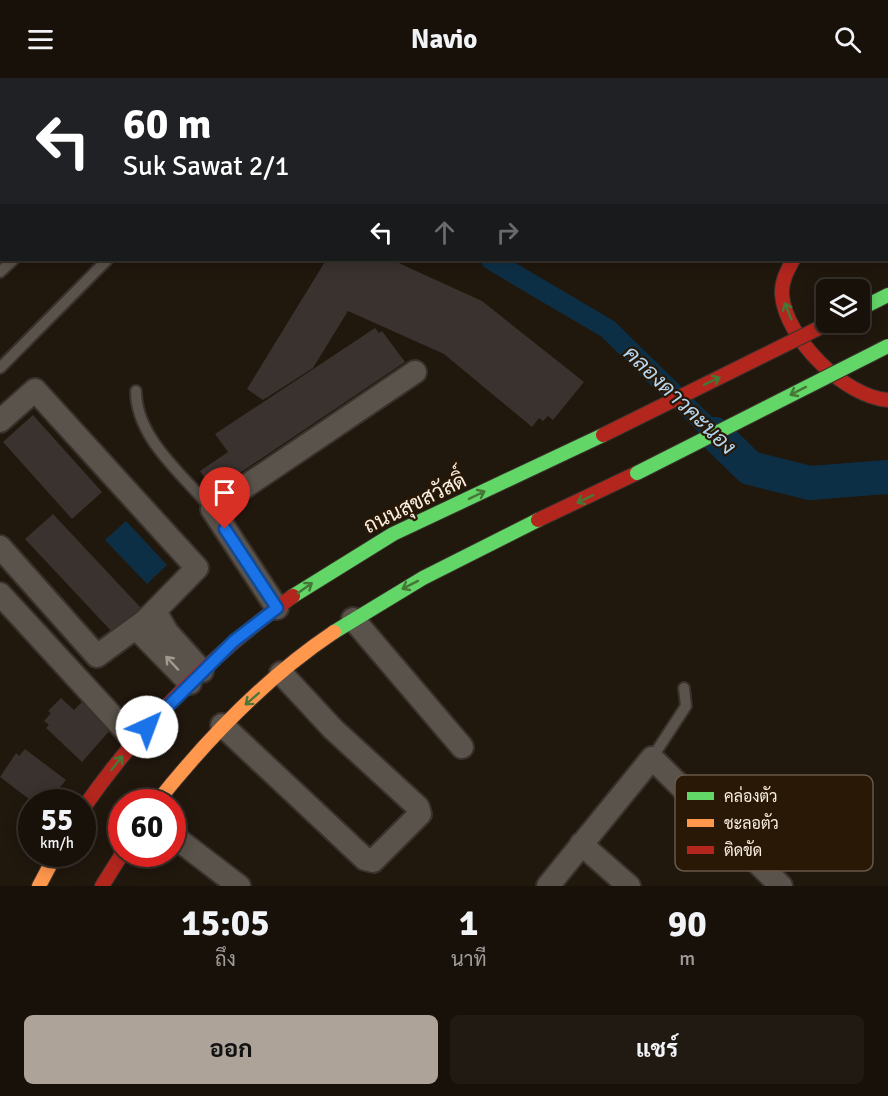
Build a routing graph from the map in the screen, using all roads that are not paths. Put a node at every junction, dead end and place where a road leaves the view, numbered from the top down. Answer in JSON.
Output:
{"nodes":[{"id":1,"x":12,"y":261,"type":"edge"},
{"id":2,"x":106,"y":261,"type":"edge"},
{"id":3,"x":792,"y":261,"type":"edge"},
{"id":4,"x":0,"y":272,"type":"edge"},
{"id":5,"x":888,"y":295,"type":"edge"},
{"id":6,"x":870,"y":304,"type":"edge"},
{"id":7,"x":816,"y":329,"type":"edge"},
{"id":8,"x":888,"y":346,"type":"edge"},
{"id":9,"x":0,"y":368,"type":"edge"},
{"id":10,"x":415,"y":372,"type":"dead end"},
{"id":11,"x":136,"y":391,"type":"dead end"},
{"id":12,"x":888,"y":400,"type":"edge"},
{"id":13,"x":0,"y":422,"type":"edge"},
{"id":14,"x":212,"y":509,"type":"junction"},
{"id":15,"x":0,"y":547,"type":"edge"},
{"id":16,"x":0,"y":594,"type":"edge"},
{"id":17,"x":277,"y":608,"type":"junction"},
{"id":18,"x":155,"y":611,"type":"junction"},
{"id":19,"x":352,"y":619,"type":"junction"},
{"id":20,"x":136,"y":628,"type":"junction"},
{"id":21,"x":281,"y":673,"type":"junction"},
{"id":22,"x":196,"y":677,"type":"junction"},
{"id":23,"x":684,"y":688,"type":"dead end"},
{"id":24,"x":222,"y":725,"type":"junction"},
{"id":25,"x":135,"y":741,"type":"junction"},
{"id":26,"x":462,"y":747,"type":"dead end"},
{"id":27,"x":652,"y":758,"type":"junction"},
{"id":28,"x":675,"y":781,"type":"edge"},
{"id":29,"x":168,"y":789,"type":"edge"},
{"id":30,"x":96,"y":792,"type":"edge"},
{"id":31,"x":581,"y":844,"type":"junction"},
{"id":32,"x":186,"y":846,"type":"edge"},
{"id":33,"x":49,"y":867,"type":"edge"},
{"id":34,"x":114,"y":867,"type":"edge"},
{"id":35,"x":766,"y":871,"type":"edge"},
{"id":36,"x":39,"y":886,"type":"edge"},
{"id":37,"x":102,"y":886,"type":"edge"},
{"id":38,"x":239,"y":886,"type":"edge"},
{"id":39,"x":548,"y":886,"type":"edge"},
{"id":40,"x":629,"y":886,"type":"edge"},
{"id":41,"x":781,"y":886,"type":"edge"}],
"edges":[{"from":1,"to":4,"type":"lane"},
{"from":2,"to":9,"type":"lane"},
{"from":12,"to":3,"type":"main road","one_way":true},
{"from":5,"to":6,"type":"main road"},
{"from":17,"to":7,"type":"main road","name":"ถนนสุขสวัสดิ์","one_way":true,"bridge":true},
{"from":8,"to":19,"type":"main road","one_way":true,"bridge":true},
{"from":10,"to":14,"type":"street"},
{"from":11,"to":14,"type":"lane"},
{"from":13,"to":18,"type":"street"},
{"from":14,"to":17,"type":"street"},
{"from":15,"to":20,"type":"street"},
{"from":16,"to":25,"type":"street"},
{"from":17,"to":22,"type":"main road","name":"ถนนสุขสวัสดิ์"},
{"from":18,"to":20,"type":"street"},
{"from":18,"to":22,"type":"street"},
{"from":19,"to":21,"type":"main road"},
{"from":19,"to":26,"type":"street"},
{"from":22,"to":20,"type":"street","one_way":true},
{"from":21,"to":24,"type":"main road","one_way":true},
{"from":21,"to":24,"type":"street"},
{"from":22,"to":25,"type":"main road","name":"ถนนสุขสวัสดิ์"},
{"from":23,"to":27,"type":"lane"},
{"from":24,"to":29,"type":"main road"},
{"from":30,"to":25,"type":"main road","name":"ถนนสุขสวัสดิ์","one_way":true},
{"from":27,"to":28,"type":"street"},
{"from":27,"to":31,"type":"street"},
{"from":31,"to":39,"type":"street"},
{"from":31,"to":40,"type":"street"},
{"from":32,"to":38,"type":"street"},
{"from":33,"to":36,"type":"main road"},
{"from":34,"to":37,"type":"main road"},
{"from":35,"to":41,"type":"street"}]}
